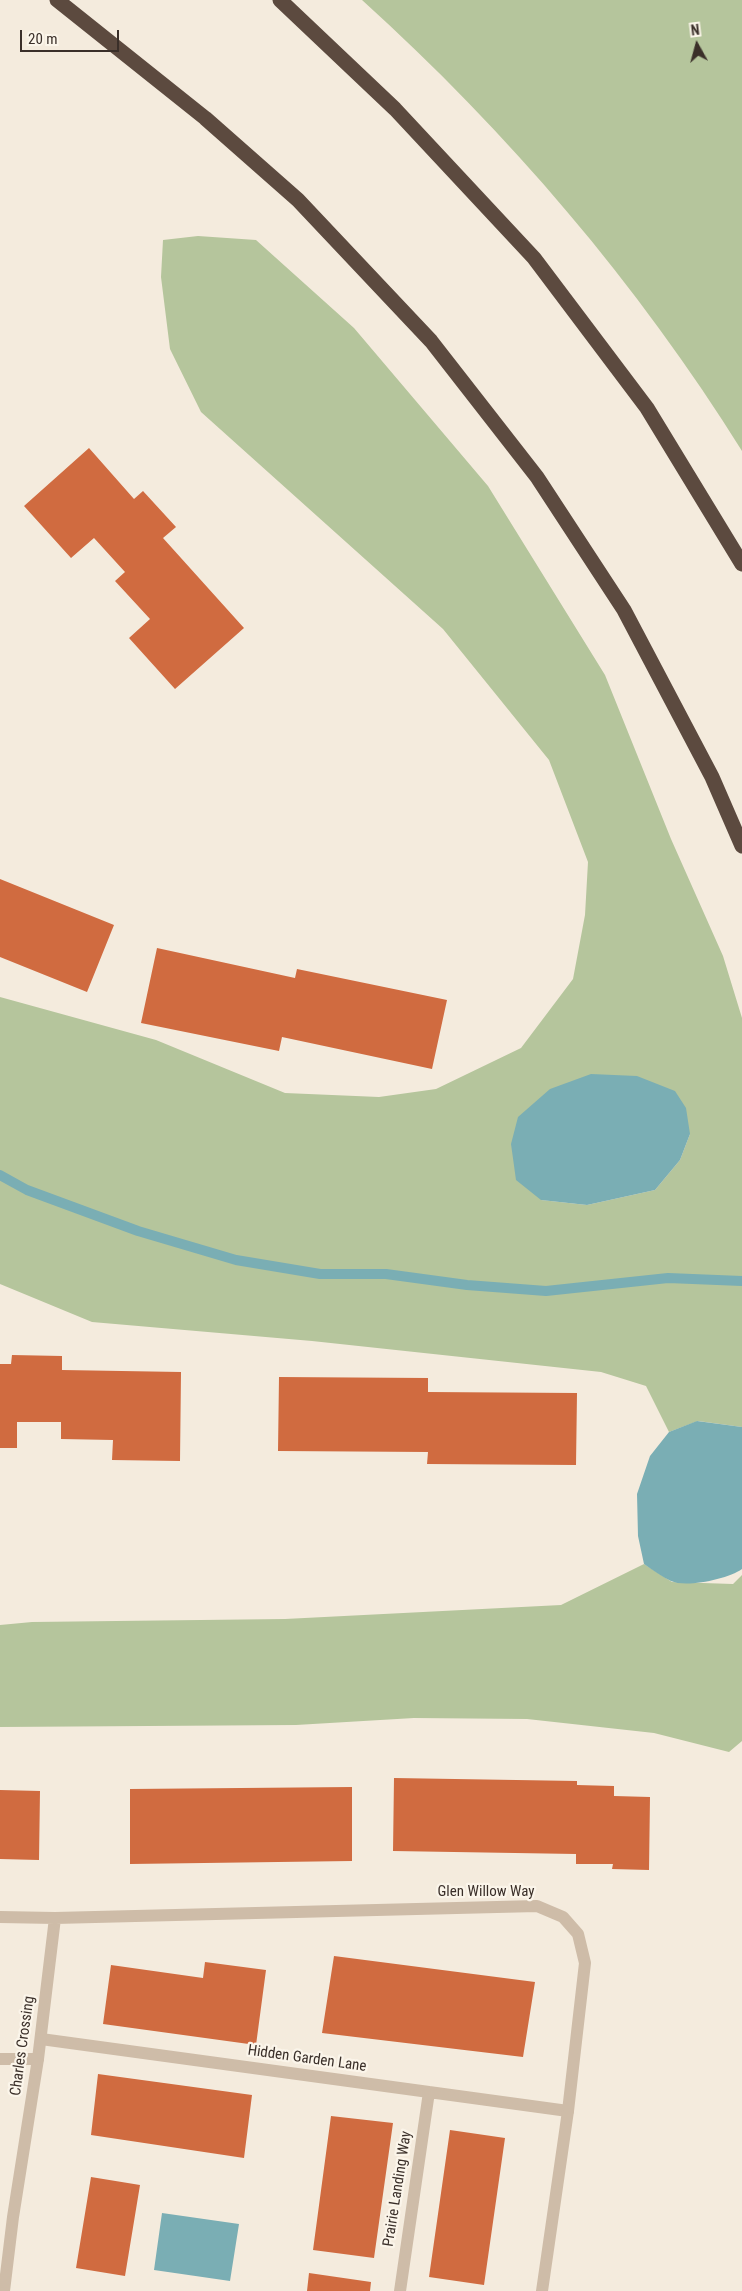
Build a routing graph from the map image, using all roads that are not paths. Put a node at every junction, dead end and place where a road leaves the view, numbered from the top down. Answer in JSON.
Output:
{"nodes":[{"id":1,"x":58,"y":0,"type":"edge"},
{"id":2,"x":280,"y":0,"type":"edge"},
{"id":3,"x":742,"y":564,"type":"edge"},
{"id":4,"x":742,"y":846,"type":"edge"},
{"id":5,"x":0,"y":1917,"type":"edge"},
{"id":6,"x":55,"y":1918,"type":"junction"},
{"id":7,"x":41,"y":2039,"type":"junction"},
{"id":8,"x":0,"y":2059,"type":"edge"},
{"id":9,"x":38,"y":2060,"type":"junction"},
{"id":10,"x":430,"y":2092,"type":"junction"},
{"id":11,"x":568,"y":2111,"type":"junction"},
{"id":12,"x":0,"y":2217,"type":"edge"},
{"id":13,"x":13,"y":2217,"type":"junction"},
{"id":14,"x":4,"y":2291,"type":"edge"},
{"id":15,"x":400,"y":2291,"type":"edge"},
{"id":16,"x":542,"y":2291,"type":"edge"}],
"edges":[{"from":1,"to":4,"type":"highway"},
{"from":2,"to":3,"type":"highway"},
{"from":5,"to":6,"type":"street"},
{"from":6,"to":7,"type":"street","name":"Charles Crossing"},
{"from":6,"to":11,"type":"street","name":"Glen Willow Way"},
{"from":7,"to":9,"type":"street","name":"Charles Crossing"},
{"from":7,"to":10,"type":"street","name":"Hidden Garden Lane"},
{"from":8,"to":9,"type":"street"},
{"from":9,"to":13,"type":"street","name":"Charles Crossing"},
{"from":10,"to":11,"type":"street","name":"Hidden Garden Lane"},
{"from":10,"to":15,"type":"street","name":"Prairie Landing Way"},
{"from":11,"to":16,"type":"street","name":"Glen Willow Way"},
{"from":12,"to":13,"type":"street"},
{"from":13,"to":14,"type":"street","name":"Charles Crossing"}]}
